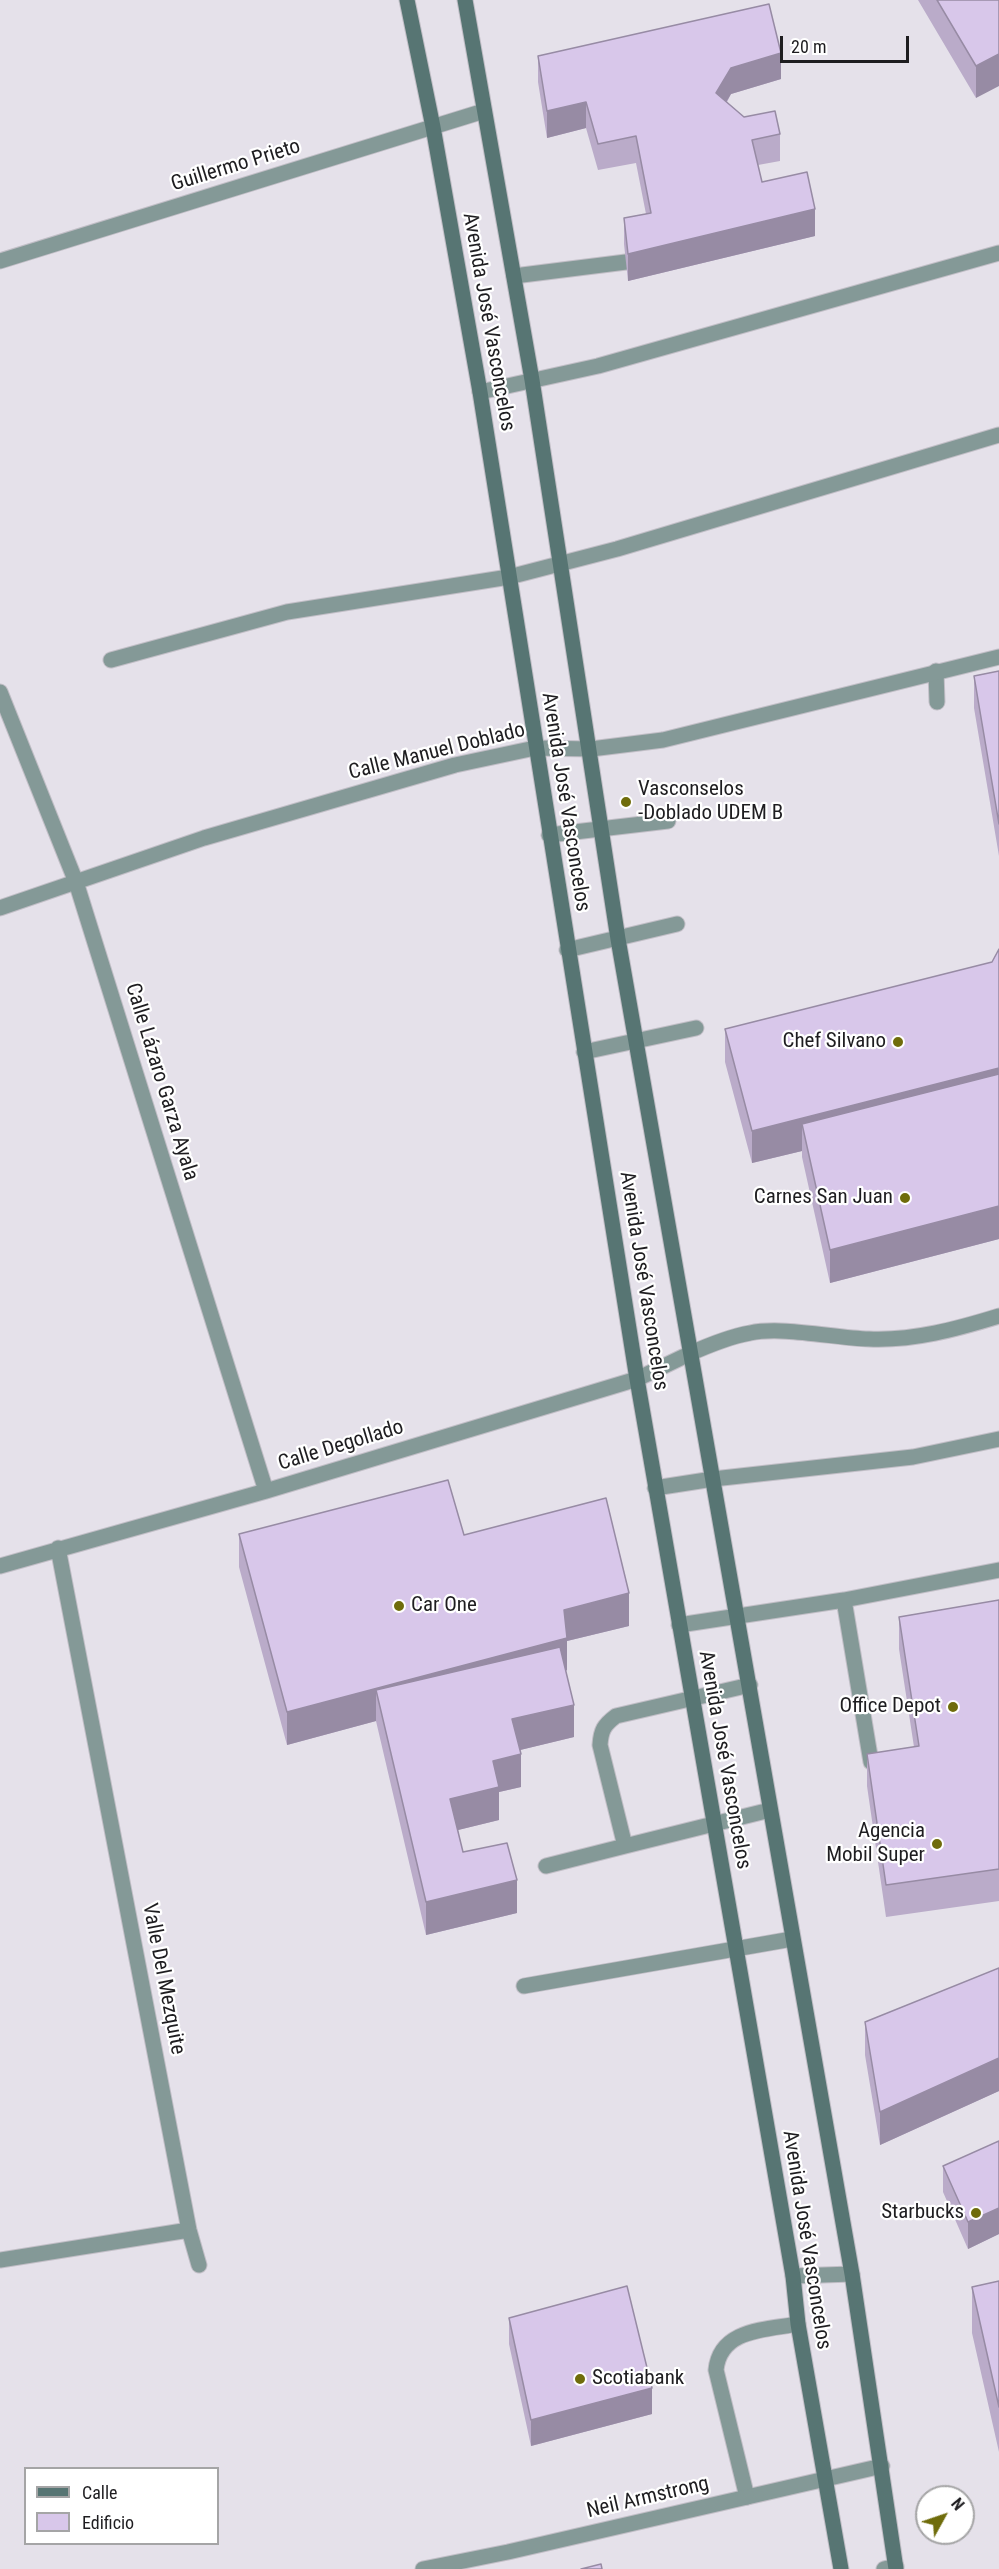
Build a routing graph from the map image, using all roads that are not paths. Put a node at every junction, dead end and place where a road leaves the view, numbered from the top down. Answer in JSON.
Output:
{"nodes":[{"id":1,"x":465,"y":0,"type":"edge"},
{"id":2,"x":410,"y":1,"type":"edge"},
{"id":3,"x":484,"y":111,"type":"junction"},
{"id":4,"x":432,"y":127,"type":"junction"},
{"id":5,"x":999,"y":253,"type":"edge"},
{"id":6,"x":0,"y":261,"type":"edge"},
{"id":7,"x":626,"y":261,"type":"edge"},
{"id":8,"x":514,"y":276,"type":"junction"},
{"id":9,"x":532,"y":380,"type":"junction"},
{"id":10,"x":480,"y":392,"type":"junction"},
{"id":11,"x":999,"y":435,"type":"edge"},
{"id":12,"x":560,"y":564,"type":"junction"},
{"id":13,"x":509,"y":577,"type":"junction"},
{"id":14,"x":999,"y":657,"type":"edge"},
{"id":15,"x":111,"y":660,"type":"dead end"},
{"id":16,"x":936,"y":671,"type":"junction"},
{"id":17,"x":0,"y":692,"type":"edge"},
{"id":18,"x":937,"y":702,"type":"dead end"},
{"id":19,"x":3,"y":712,"type":"edge"},
{"id":20,"x":535,"y":748,"type":"junction"},
{"id":21,"x":591,"y":749,"type":"junction"},
{"id":22,"x":668,"y":821,"type":"dead end"},
{"id":23,"x":601,"y":830,"type":"junction"},
{"id":24,"x":549,"y":836,"type":"junction"},
{"id":25,"x":76,"y":882,"type":"junction"},
{"id":26,"x":0,"y":908,"type":"edge"},
{"id":27,"x":677,"y":924,"type":"dead end"},
{"id":28,"x":618,"y":939,"type":"junction"},
{"id":29,"x":567,"y":950,"type":"junction"},
{"id":30,"x":696,"y":1028,"type":"dead end"},
{"id":31,"x":637,"y":1042,"type":"junction"},
{"id":32,"x":584,"y":1052,"type":"junction"},
{"id":33,"x":999,"y":1316,"type":"edge"},
{"id":34,"x":689,"y":1354,"type":"junction"},
{"id":35,"x":637,"y":1379,"type":"junction"},
{"id":36,"x":999,"y":1439,"type":"edge"},
{"id":37,"x":713,"y":1479,"type":"junction"},
{"id":38,"x":655,"y":1488,"type":"junction"},
{"id":39,"x":266,"y":1491,"type":"junction"},
{"id":40,"x":58,"y":1548,"type":"junction"},
{"id":41,"x":0,"y":1566,"type":"edge"},
{"id":42,"x":999,"y":1570,"type":"edge"},
{"id":43,"x":844,"y":1600,"type":"junction"},
{"id":44,"x":738,"y":1617,"type":"junction"},
{"id":45,"x":679,"y":1625,"type":"junction"},
{"id":46,"x":750,"y":1685,"type":"junction"},
{"id":47,"x":691,"y":1697,"type":"junction"},
{"id":48,"x":871,"y":1762,"type":"edge"},
{"id":49,"x":770,"y":1810,"type":"junction"},
{"id":50,"x":713,"y":1824,"type":"junction"},
{"id":51,"x":625,"y":1846,"type":"junction"},
{"id":52,"x":546,"y":1866,"type":"dead end"},
{"id":53,"x":792,"y":1939,"type":"junction"},
{"id":54,"x":735,"y":1951,"type":"junction"},
{"id":55,"x":524,"y":1986,"type":"dead end"},
{"id":56,"x":189,"y":2230,"type":"junction"},
{"id":57,"x":0,"y":2260,"type":"edge"},
{"id":58,"x":199,"y":2265,"type":"dead end"},
{"id":59,"x":852,"y":2274,"type":"junction"},
{"id":60,"x":793,"y":2276,"type":"junction"},
{"id":61,"x":798,"y":2324,"type":"junction"},
{"id":62,"x":882,"y":2466,"type":"junction"},
{"id":63,"x":826,"y":2480,"type":"junction"},
{"id":64,"x":747,"y":2497,"type":"junction"},
{"id":65,"x":892,"y":2568,"type":"edge"},
{"id":66,"x":423,"y":2569,"type":"edge"},
{"id":67,"x":841,"y":2569,"type":"edge"}],
"edges":[{"from":1,"to":3,"type":"main road","name":"Avenida José Vasconcelos"},
{"from":2,"to":4,"type":"main road","name":"Avenida José Vasconcelos"},
{"from":3,"to":4,"type":"street","name":"Guillermo Prieto"},
{"from":3,"to":8,"type":"main road","name":"Avenida José Vasconcelos"},
{"from":4,"to":6,"type":"street","name":"Guillermo Prieto"},
{"from":4,"to":10,"type":"main road","name":"Avenida José Vasconcelos"},
{"from":5,"to":9,"type":"street"},
{"from":7,"to":8,"type":"street"},
{"from":8,"to":9,"type":"main road","name":"Avenida José Vasconcelos"},
{"from":9,"to":10,"type":"street"},
{"from":9,"to":12,"type":"main road","name":"Avenida José Vasconcelos"},
{"from":10,"to":13,"type":"main road","name":"Avenida José Vasconcelos"},
{"from":11,"to":12,"type":"street"},
{"from":12,"to":13,"type":"street"},
{"from":12,"to":21,"type":"main road","name":"Avenida José Vasconcelos"},
{"from":13,"to":15,"type":"street"},
{"from":13,"to":20,"type":"main road","name":"Avenida José Vasconcelos"},
{"from":14,"to":16,"type":"street","name":"Calle Manuel Doblado"},
{"from":16,"to":18,"type":"street"},
{"from":16,"to":21,"type":"street","name":"Calle Manuel Doblado"},
{"from":17,"to":19,"type":"street","name":"Calle Lázaro Garza Ayala"},
{"from":19,"to":25,"type":"street","name":"Calle Lázaro Garza Ayala"},
{"from":20,"to":21,"type":"street","name":"Calle Manuel Doblado"},
{"from":20,"to":24,"type":"main road","name":"Avenida José Vasconcelos"},
{"from":20,"to":25,"type":"street","name":"Calle Manuel Doblado"},
{"from":21,"to":23,"type":"main road","name":"Avenida José Vasconcelos"},
{"from":22,"to":23,"type":"street"},
{"from":23,"to":24,"type":"street"},
{"from":23,"to":28,"type":"main road","name":"Avenida José Vasconcelos"},
{"from":24,"to":29,"type":"main road","name":"Avenida José Vasconcelos"},
{"from":25,"to":26,"type":"street","name":"Calle Manuel Doblado"},
{"from":25,"to":39,"type":"street","name":"Calle Lázaro Garza Ayala"},
{"from":27,"to":28,"type":"street"},
{"from":28,"to":29,"type":"street"},
{"from":28,"to":31,"type":"main road","name":"Avenida José Vasconcelos"},
{"from":29,"to":32,"type":"main road","name":"Avenida José Vasconcelos"},
{"from":30,"to":31,"type":"street"},
{"from":31,"to":32,"type":"street"},
{"from":31,"to":34,"type":"main road","name":"Avenida José Vasconcelos"},
{"from":32,"to":35,"type":"main road","name":"Avenida José Vasconcelos"},
{"from":33,"to":34,"type":"street","name":"Calle Degollado"},
{"from":34,"to":35,"type":"street","name":"Calle Degollado"},
{"from":34,"to":37,"type":"main road","name":"Avenida José Vasconcelos"},
{"from":35,"to":38,"type":"main road","name":"Avenida José Vasconcelos"},
{"from":35,"to":39,"type":"street","name":"Calle Degollado"},
{"from":36,"to":37,"type":"street"},
{"from":37,"to":38,"type":"street"},
{"from":37,"to":44,"type":"main road","name":"Avenida José Vasconcelos"},
{"from":38,"to":45,"type":"main road","name":"Avenida José Vasconcelos"},
{"from":39,"to":40,"type":"street","name":"Calle Degollado"},
{"from":40,"to":41,"type":"street","name":"Calle Degollado"},
{"from":40,"to":56,"type":"street","name":"Valle Del Mezquite"},
{"from":42,"to":43,"type":"street"},
{"from":43,"to":44,"type":"street"},
{"from":43,"to":48,"type":"street"},
{"from":44,"to":45,"type":"street"},
{"from":44,"to":46,"type":"main road","name":"Avenida José Vasconcelos"},
{"from":45,"to":47,"type":"main road","name":"Avenida José Vasconcelos"},
{"from":46,"to":47,"type":"street"},
{"from":46,"to":49,"type":"main road","name":"Avenida José Vasconcelos"},
{"from":47,"to":50,"type":"main road","name":"Avenida José Vasconcelos"},
{"from":47,"to":51,"type":"street"},
{"from":49,"to":50,"type":"street"},
{"from":49,"to":53,"type":"main road","name":"Avenida José Vasconcelos"},
{"from":50,"to":51,"type":"street"},
{"from":50,"to":54,"type":"main road","name":"Avenida José Vasconcelos"},
{"from":51,"to":52,"type":"street"},
{"from":53,"to":54,"type":"street"},
{"from":53,"to":59,"type":"main road","name":"Avenida José Vasconcelos"},
{"from":54,"to":55,"type":"street"},
{"from":54,"to":60,"type":"main road","name":"Avenida José Vasconcelos"},
{"from":56,"to":57,"type":"street"},
{"from":56,"to":58,"type":"street","name":"Valle Del Mezquite"},
{"from":59,"to":60,"type":"street"},
{"from":59,"to":62,"type":"main road","name":"Avenida José Vasconcelos"},
{"from":60,"to":61,"type":"main road","name":"Avenida José Vasconcelos"},
{"from":61,"to":63,"type":"main road","name":"Avenida José Vasconcelos"},
{"from":61,"to":64,"type":"street"},
{"from":62,"to":63,"type":"street","name":"Neil Armstrong"},
{"from":62,"to":65,"type":"main road","name":"Avenida José Vasconcelos"},
{"from":63,"to":64,"type":"street","name":"Neil Armstrong"},
{"from":63,"to":67,"type":"main road","name":"Avenida José Vasconcelos"},
{"from":64,"to":66,"type":"street","name":"Neil Armstrong"}]}
